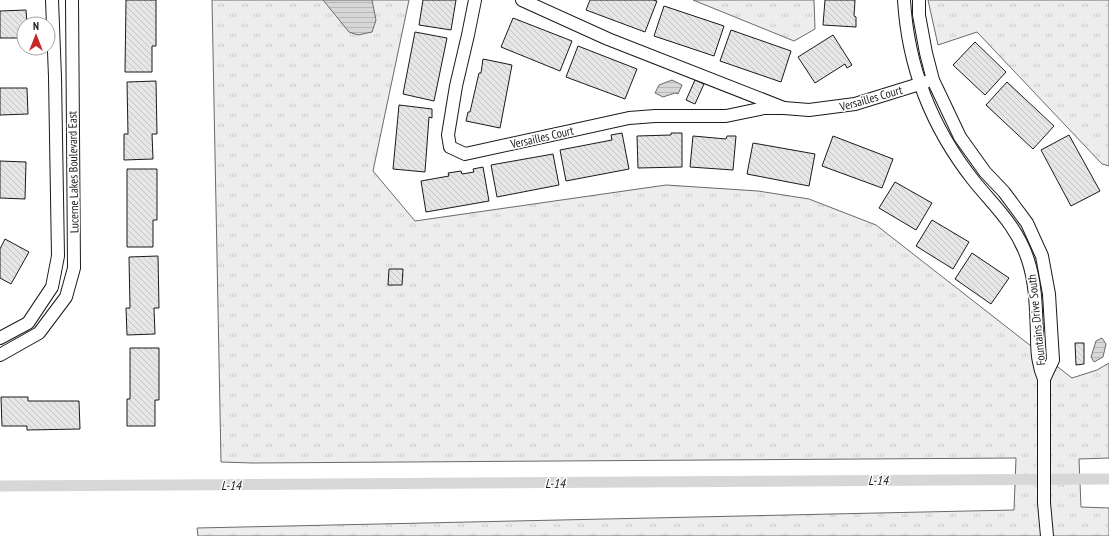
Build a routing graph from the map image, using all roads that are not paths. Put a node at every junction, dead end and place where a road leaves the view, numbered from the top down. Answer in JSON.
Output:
{"nodes":[{"id":1,"x":52,"y":0,"type":"edge"},
{"id":2,"x":72,"y":0,"type":"edge"},
{"id":3,"x":475,"y":0,"type":"edge"},
{"id":4,"x":522,"y":0,"type":"edge"},
{"id":5,"x":904,"y":0,"type":"edge"},
{"id":6,"x":919,"y":0,"type":"edge"},
{"id":7,"x":933,"y":80,"type":"junction"},
{"id":8,"x":919,"y":84,"type":"junction"},
{"id":9,"x":784,"y":108,"type":"junction"},
{"id":10,"x":985,"y":172,"type":"junction"},
{"id":11,"x":974,"y":181,"type":"junction"},
{"id":12,"x":0,"y":338,"type":"edge"},
{"id":13,"x":0,"y":355,"type":"edge"},
{"id":14,"x":1044,"y":380,"type":"junction"},
{"id":15,"x":1047,"y":536,"type":"edge"}],
"edges":[{"from":1,"to":12,"type":"street","name":"Lucerne Lakes Boulevard East"},
{"from":2,"to":13,"type":"street","name":"Lucerne Lakes Boulevard East"},
{"from":3,"to":9,"type":"street","name":"Versailles Court"},
{"from":4,"to":9,"type":"street","name":"Versailles Court"},
{"from":5,"to":8,"type":"street","name":"Fountains Drive South"},
{"from":6,"to":7,"type":"street","name":"Fountains Drive South"},
{"from":7,"to":8,"type":"street","name":"Versailles Court"},
{"from":7,"to":10,"type":"street","name":"Fountains Drive South"},
{"from":8,"to":9,"type":"street","name":"Versailles Court"},
{"from":8,"to":11,"type":"street","name":"Fountains Drive South"},
{"from":10,"to":11,"type":"street"},
{"from":10,"to":14,"type":"street","name":"Fountains Drive South"},
{"from":11,"to":14,"type":"street","name":"Fountains Drive South"},
{"from":14,"to":15,"type":"street","name":"Fountains Drive South"}]}
